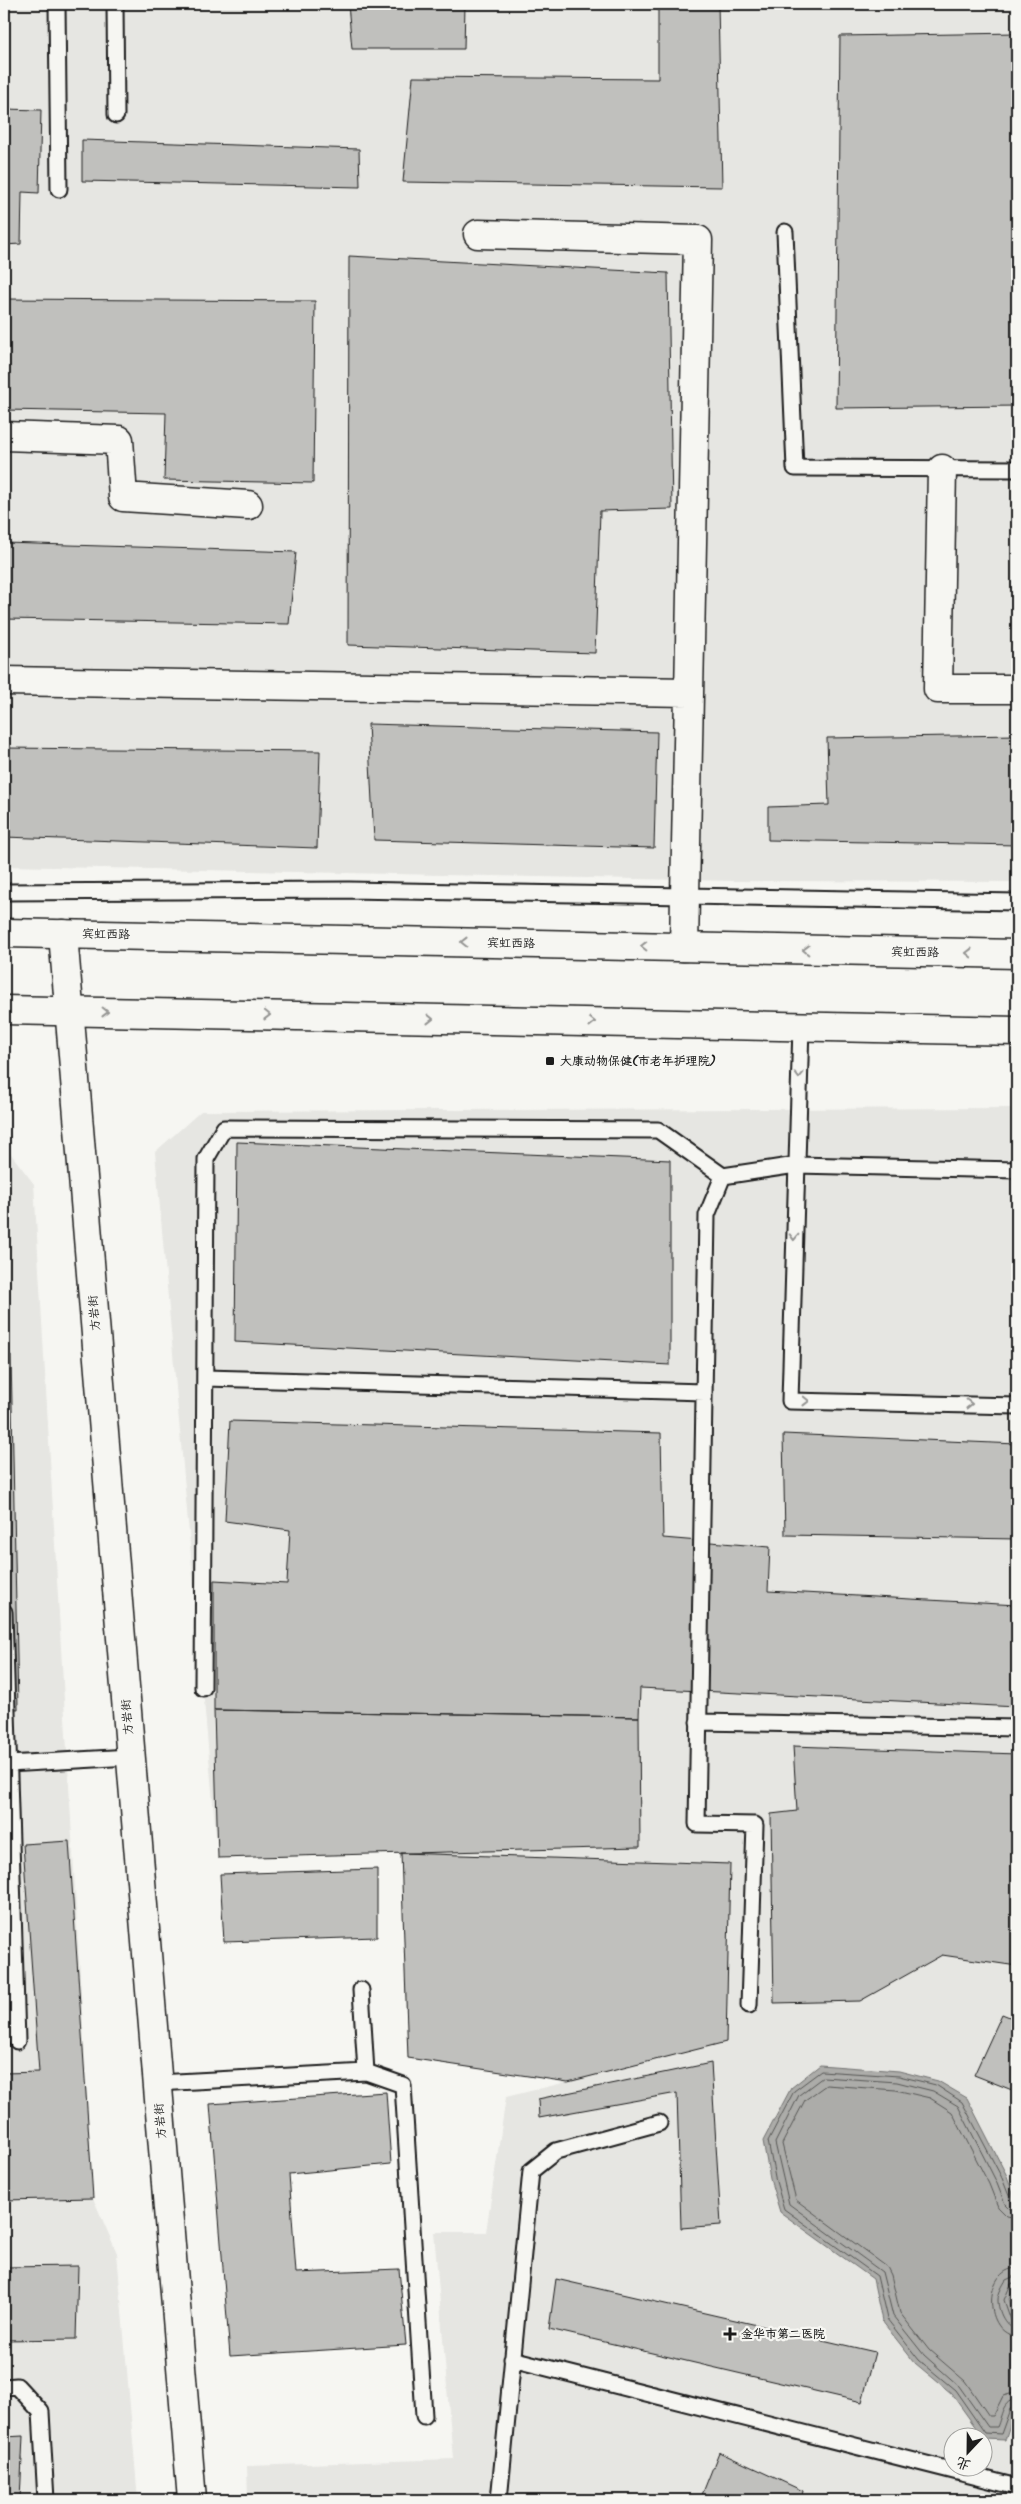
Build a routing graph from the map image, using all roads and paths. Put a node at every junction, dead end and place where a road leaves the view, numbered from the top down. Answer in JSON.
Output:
{"nodes":[{"id":1,"x":57,"y":4,"type":"edge"},
{"id":2,"x":115,"y":4,"type":"edge"},
{"id":3,"x":116,"y":115,"type":"dead end"},
{"id":4,"x":59,"y":189,"type":"dead end"},
{"id":5,"x":785,"y":232,"type":"dead end"},
{"id":6,"x":478,"y":234,"type":"dead end"},
{"id":7,"x":4,"y":436,"type":"edge"},
{"id":8,"x":942,"y":469,"type":"junction"},
{"id":9,"x":1017,"y":469,"type":"edge"},
{"id":10,"x":248,"y":505,"type":"dead end"},
{"id":11,"x":4,"y":681,"type":"edge"},
{"id":12,"x":1017,"y":689,"type":"edge"},
{"id":13,"x":689,"y":692,"type":"junction"},
{"id":14,"x":4,"y":892,"type":"edge"},
{"id":15,"x":685,"y":896,"type":"junction"},
{"id":16,"x":1017,"y":902,"type":"edge"},
{"id":17,"x":4,"y":933,"type":"edge"},
{"id":18,"x":63,"y":934,"type":"junction"},
{"id":19,"x":684,"y":947,"type":"junction"},
{"id":20,"x":1017,"y":954,"type":"edge"},
{"id":21,"x":4,"y":1010,"type":"edge"},
{"id":22,"x":70,"y":1011,"type":"junction"},
{"id":23,"x":801,"y":1026,"type":"junction"},
{"id":24,"x":1017,"y":1031,"type":"edge"},
{"id":25,"x":796,"y":1165,"type":"junction"},
{"id":26,"x":1017,"y":1170,"type":"edge"},
{"id":27,"x":723,"y":1176,"type":"junction"},
{"id":28,"x":205,"y":1378,"type":"junction"},
{"id":29,"x":704,"y":1392,"type":"junction"},
{"id":30,"x":1017,"y":1406,"type":"edge"},
{"id":31,"x":4,"y":1612,"type":"edge"},
{"id":32,"x":203,"y":1688,"type":"dead end"},
{"id":33,"x":698,"y":1722,"type":"junction"},
{"id":34,"x":1017,"y":1728,"type":"edge"},
{"id":35,"x":130,"y":1757,"type":"junction"},
{"id":36,"x":8,"y":1764,"type":"junction"},
{"id":37,"x":361,"y":1990,"type":"dead end"},
{"id":38,"x":749,"y":2005,"type":"dead end"},
{"id":39,"x":17,"y":2041,"type":"dead end"},
{"id":40,"x":366,"y":2072,"type":"junction"},
{"id":41,"x":157,"y":2083,"type":"junction"},
{"id":42,"x":659,"y":2123,"type":"dead end"},
{"id":43,"x":512,"y":2359,"type":"junction"},
{"id":44,"x":4,"y":2387,"type":"edge"},
{"id":45,"x":424,"y":2416,"type":"dead end"},
{"id":46,"x":1017,"y":2488,"type":"edge"},
{"id":47,"x":46,"y":2500,"type":"edge"},
{"id":48,"x":192,"y":2500,"type":"edge"},
{"id":49,"x":499,"y":2500,"type":"edge"}],
"edges":[{"from":1,"to":4,"type":"lane"},
{"from":2,"to":3,"type":"lane"},
{"from":5,"to":8,"type":"lane"},
{"from":6,"to":13,"type":"street"},
{"from":7,"to":10,"type":"street"},
{"from":8,"to":9,"type":"lane"},
{"from":8,"to":12,"type":"street"},
{"from":11,"to":13,"type":"street"},
{"from":13,"to":15,"type":"street"},
{"from":14,"to":15,"type":"lane"},
{"from":15,"to":16,"type":"lane"},
{"from":15,"to":19,"type":"street"},
{"from":17,"to":18,"type":"street","name":"宾虹西路"},
{"from":19,"to":18,"type":"street","name":"宾虹西路","one_way":true},
{"from":18,"to":22,"type":"street","name":"方岩街"},
{"from":20,"to":19,"type":"street","name":"宾虹西路","one_way":true},
{"from":21,"to":22,"type":"street"},
{"from":22,"to":23,"type":"street","one_way":true},
{"from":22,"to":35,"type":"street","name":"方岩街"},
{"from":23,"to":24,"type":"street"},
{"from":23,"to":25,"type":"lane","one_way":true},
{"from":25,"to":26,"type":"lane"},
{"from":25,"to":27,"type":"lane"},
{"from":25,"to":30,"type":"lane","one_way":true},
{"from":27,"to":28,"type":"lane"},
{"from":27,"to":29,"type":"lane"},
{"from":28,"to":29,"type":"lane"},
{"from":28,"to":32,"type":"lane"},
{"from":29,"to":33,"type":"lane"},
{"from":31,"to":36,"type":"lane"},
{"from":33,"to":34,"type":"lane"},
{"from":33,"to":38,"type":"lane"},
{"from":35,"to":36,"type":"lane"},
{"from":35,"to":41,"type":"street","name":"方岩街"},
{"from":36,"to":39,"type":"lane"},
{"from":37,"to":40,"type":"lane"},
{"from":40,"to":41,"type":"lane"},
{"from":40,"to":45,"type":"lane"},
{"from":41,"to":48,"type":"street","name":"方岩街"},
{"from":42,"to":43,"type":"lane"},
{"from":43,"to":46,"type":"lane"},
{"from":43,"to":49,"type":"lane"},
{"from":44,"to":47,"type":"lane"}]}
